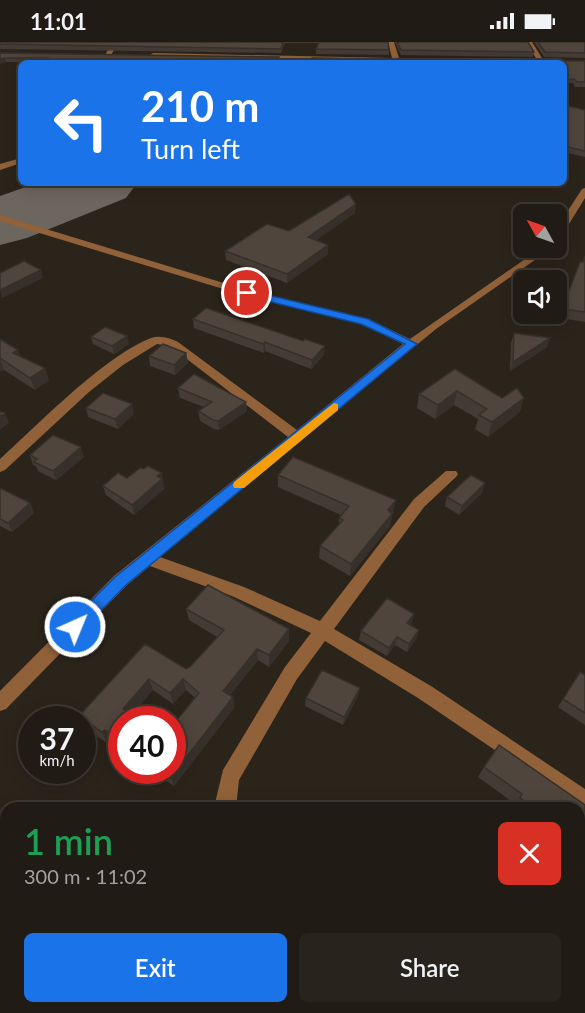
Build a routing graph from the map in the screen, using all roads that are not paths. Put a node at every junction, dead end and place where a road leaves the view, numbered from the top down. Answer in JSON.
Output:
{"nodes":[{"id":1,"x":115,"y":42,"type":"edge"},
{"id":2,"x":391,"y":42,"type":"edge"},
{"id":3,"x":529,"y":42,"type":"edge"},
{"id":4,"x":99,"y":55,"type":"edge"},
{"id":5,"x":108,"y":55,"type":"junction"},
{"id":6,"x":120,"y":55,"type":"edge"},
{"id":7,"x":143,"y":55,"type":"edge"},
{"id":8,"x":250,"y":56,"type":"edge"},
{"id":9,"x":106,"y":60,"type":"edge"},
{"id":10,"x":367,"y":60,"type":"edge"},
{"id":11,"x":396,"y":60,"type":"edge"},
{"id":12,"x":541,"y":60,"type":"edge"},
{"id":13,"x":18,"y":161,"type":"edge"},
{"id":14,"x":0,"y":167,"type":"edge"},
{"id":15,"x":585,"y":191,"type":"edge"},
{"id":16,"x":0,"y":218,"type":"edge"},
{"id":17,"x":567,"y":220,"type":"edge"},
{"id":18,"x":533,"y":258,"type":"edge"},
{"id":19,"x":412,"y":344,"type":"junction"},
{"id":20,"x":297,"y":437,"type":"junction"},
{"id":21,"x":0,"y":467,"type":"edge"},
{"id":22,"x":451,"y":474,"type":"dead end"},
{"id":23,"x":148,"y":559,"type":"junction"},
{"id":24,"x":323,"y":631,"type":"junction"},
{"id":25,"x":0,"y":703,"type":"edge"},
{"id":26,"x":585,"y":801,"type":"edge"},
{"id":27,"x":225,"y":802,"type":"edge"}],
"edges":[{"from":1,"to":5,"type":"street"},
{"from":2,"to":11,"type":"street"},
{"from":3,"to":12,"type":"street"},
{"from":4,"to":5,"type":"street"},
{"from":5,"to":6,"type":"street"},
{"from":5,"to":9,"type":"street"},
{"from":7,"to":8,"type":"street"},
{"from":8,"to":10,"type":"street"},
{"from":13,"to":14,"type":"street"},
{"from":15,"to":17,"type":"street"},
{"from":16,"to":19,"type":"street"},
{"from":18,"to":19,"type":"street"},
{"from":19,"to":20,"type":"street"},
{"from":20,"to":21,"type":"street"},
{"from":20,"to":23,"type":"street"},
{"from":22,"to":24,"type":"street"},
{"from":23,"to":24,"type":"street"},
{"from":23,"to":25,"type":"street"},
{"from":24,"to":26,"type":"street"},
{"from":24,"to":27,"type":"street"}]}
